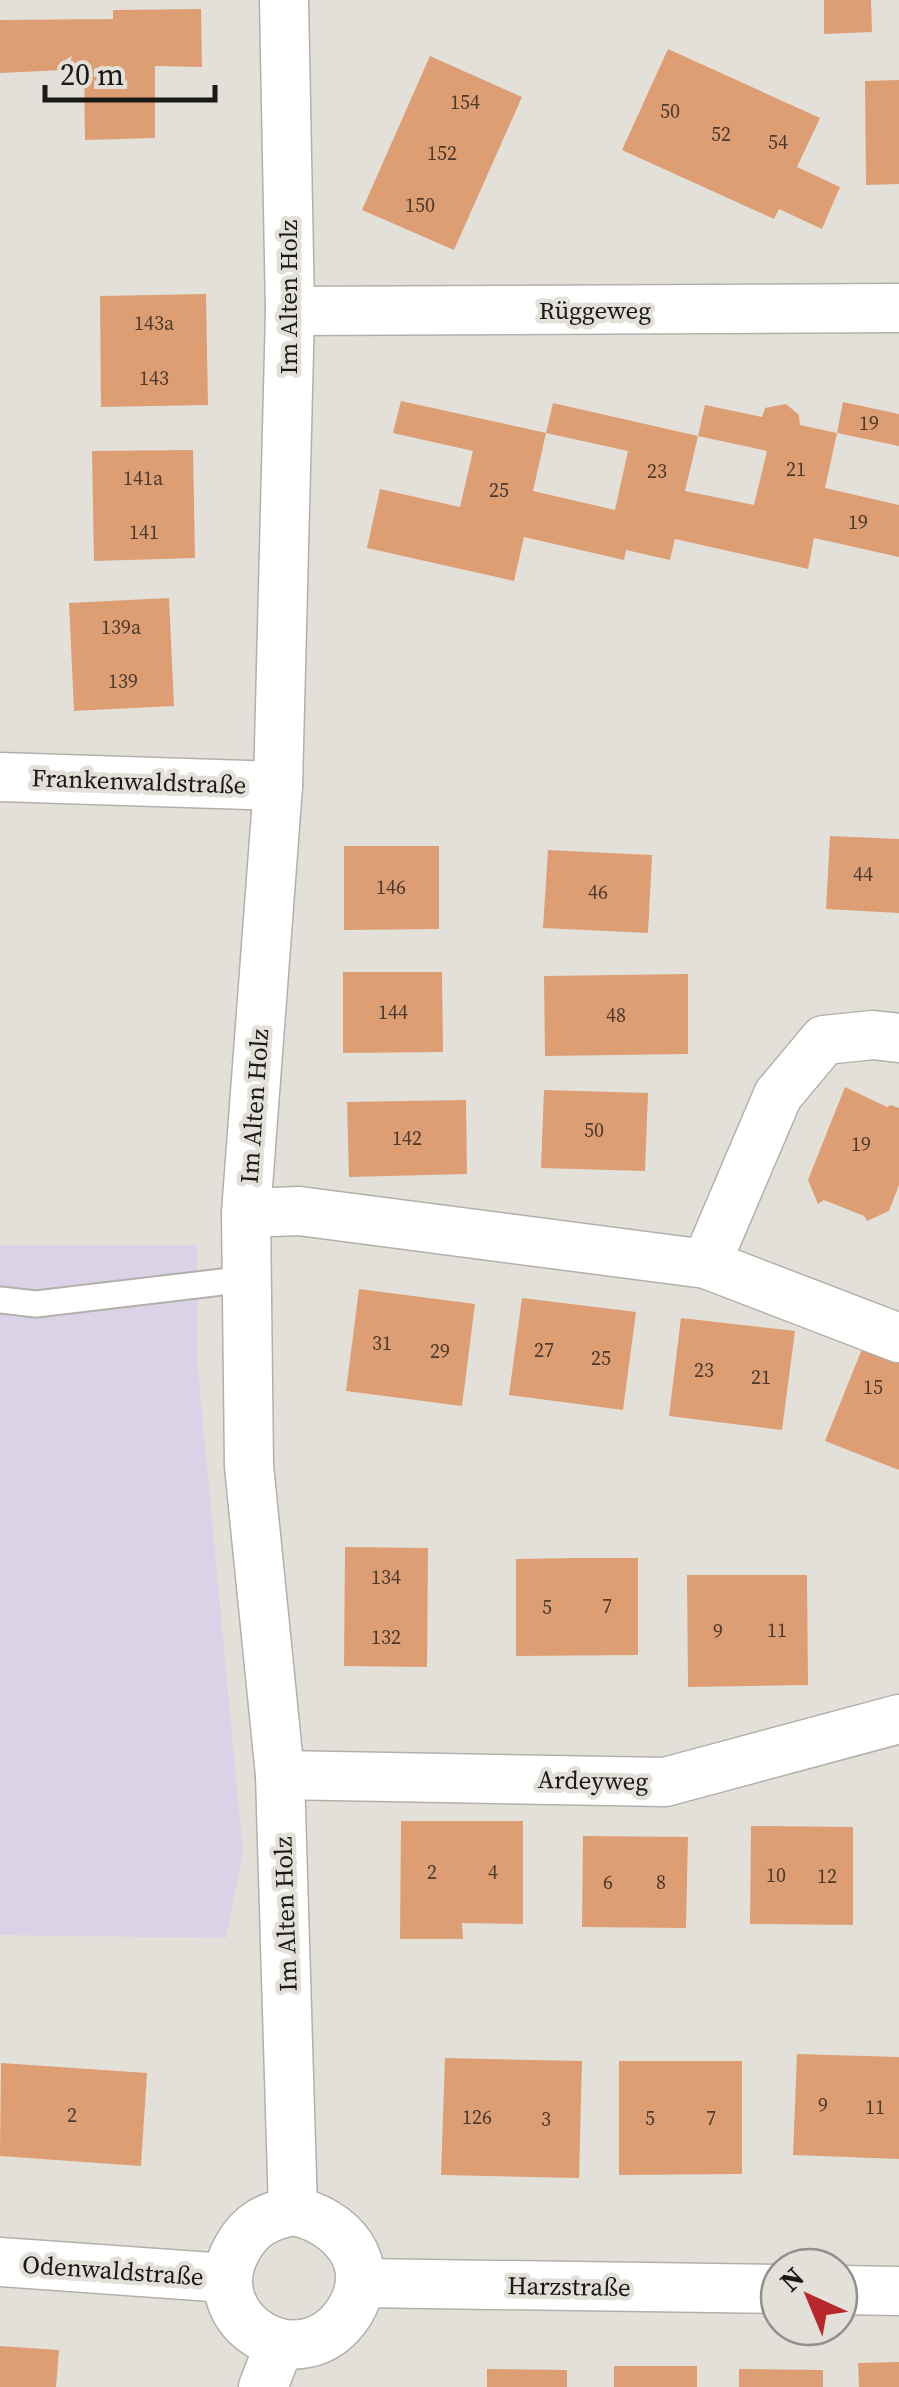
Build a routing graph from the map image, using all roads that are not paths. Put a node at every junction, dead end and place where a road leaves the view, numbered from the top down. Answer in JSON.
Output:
{"nodes":[{"id":1,"x":284,"y":0,"type":"edge"},
{"id":2,"x":899,"y":308,"type":"edge"},
{"id":3,"x":290,"y":311,"type":"junction"},
{"id":4,"x":0,"y":777,"type":"edge"},
{"id":5,"x":278,"y":786,"type":"junction"},
{"id":6,"x":899,"y":1038,"type":"edge"},
{"id":7,"x":246,"y":1213,"type":"junction"},
{"id":8,"x":706,"y":1264,"type":"junction"},
{"id":9,"x":247,"y":1279,"type":"junction"},
{"id":10,"x":0,"y":1300,"type":"edge"},
{"id":11,"x":899,"y":1338,"type":"edge"},
{"id":12,"x":899,"y":1719,"type":"edge"},
{"id":13,"x":280,"y":1775,"type":"junction"},
{"id":14,"x":293,"y":2211,"type":"junction"},
{"id":15,"x":0,"y":2262,"type":"edge"},
{"id":16,"x":226,"y":2278,"type":"junction"},
{"id":17,"x":360,"y":2283,"type":"junction"},
{"id":18,"x":759,"y":2289,"type":"edge"},
{"id":19,"x":859,"y":2290,"type":"edge"},
{"id":20,"x":899,"y":2291,"type":"edge"},
{"id":21,"x":271,"y":2366,"type":"edge"}],
"edges":[{"from":1,"to":3,"type":"street","name":"Im Alten Holz"},
{"from":2,"to":3,"type":"street","name":"Rüggeweg"},
{"from":3,"to":5,"type":"street","name":"Im Alten Holz"},
{"from":4,"to":5,"type":"street","name":"Frankenwaldstraße"},
{"from":5,"to":7,"type":"street","name":"Im Alten Holz"},
{"from":6,"to":8,"type":"street"},
{"from":7,"to":8,"type":"street"},
{"from":7,"to":9,"type":"street","name":"Im Alten Holz"},
{"from":8,"to":11,"type":"street"},
{"from":9,"to":10,"type":"lane"},
{"from":9,"to":13,"type":"street","name":"Im Alten Holz"},
{"from":12,"to":13,"type":"street","name":"Ardeyweg"},
{"from":13,"to":14,"type":"street","name":"Im Alten Holz"},
{"from":14,"to":16,"type":"street"},
{"from":14,"to":17,"type":"street"},
{"from":15,"to":16,"type":"street","name":"Odenwaldstraße"},
{"from":16,"to":21,"type":"street"},
{"from":17,"to":18,"type":"street","name":"Harzstraße"},
{"from":17,"to":21,"type":"street"},
{"from":19,"to":20,"type":"street"}]}
